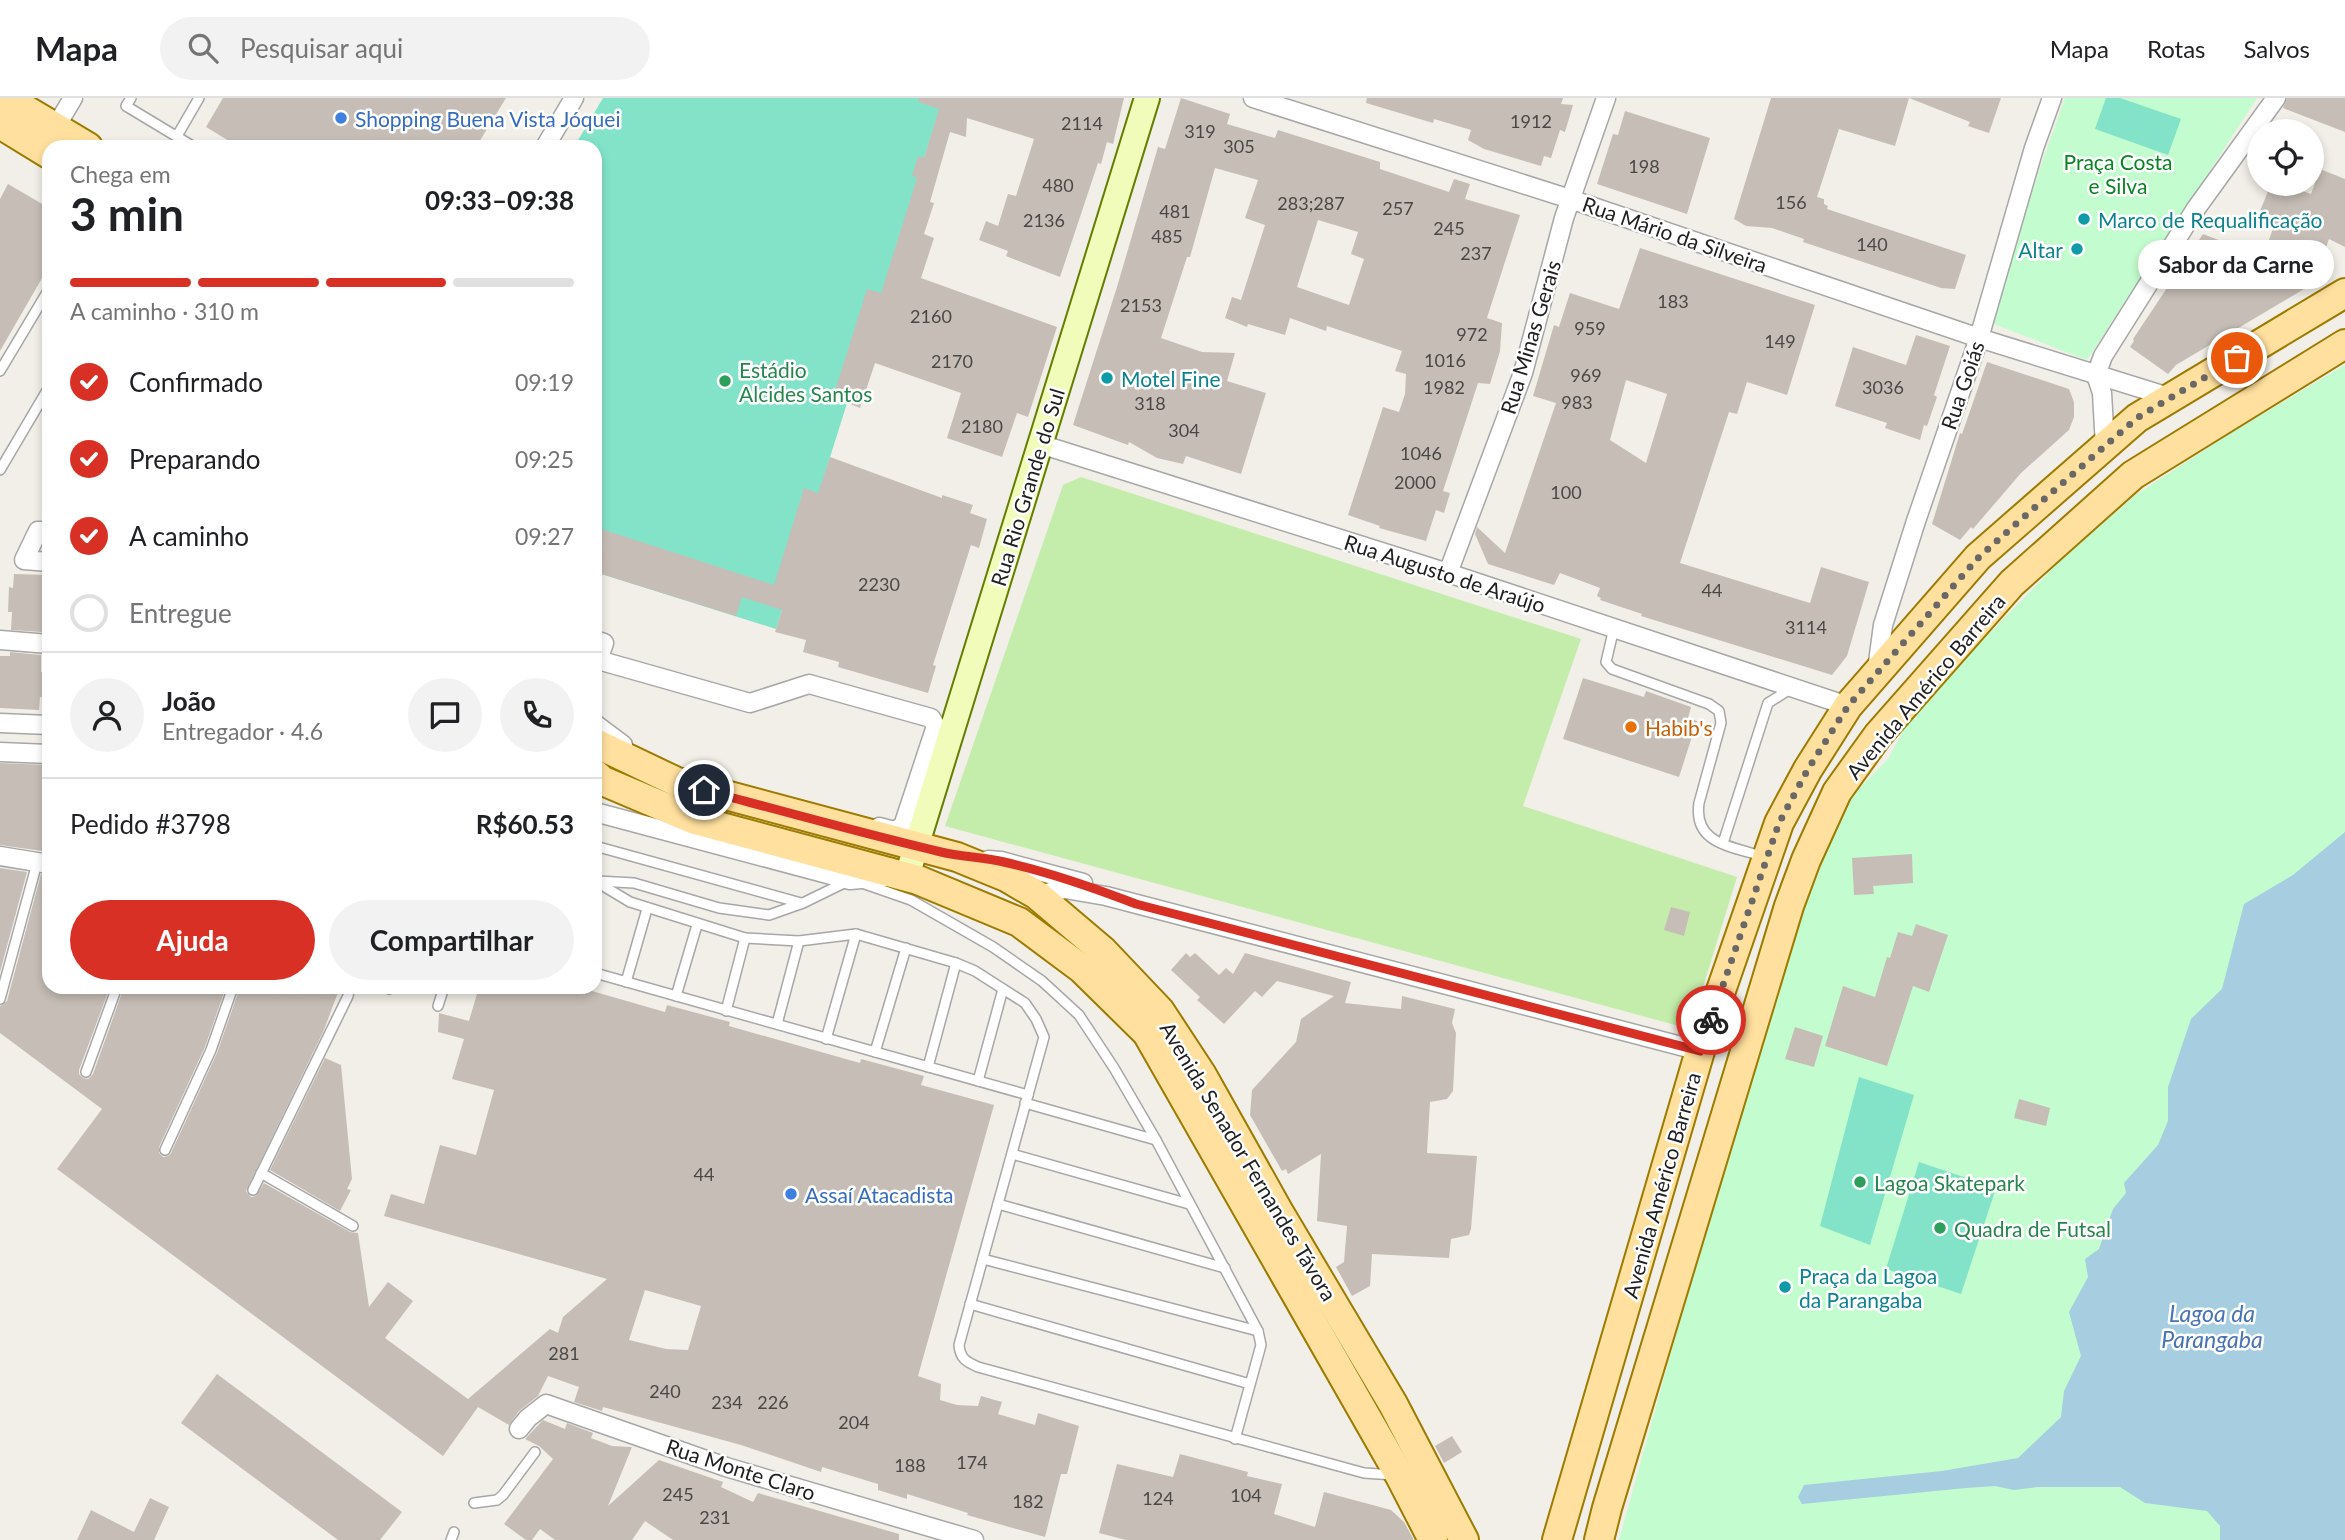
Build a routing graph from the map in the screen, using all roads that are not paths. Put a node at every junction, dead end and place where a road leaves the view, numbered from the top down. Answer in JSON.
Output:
{"nodes":[{"id":1,"x":73,"y":98,"type":"edge"},
{"id":2,"x":131,"y":98,"type":"edge"},
{"id":3,"x":199,"y":98,"type":"edge"},
{"id":4,"x":574,"y":98,"type":"edge"},
{"id":5,"x":1147,"y":98,"type":"edge"},
{"id":6,"x":1253,"y":98,"type":"edge"},
{"id":7,"x":1606,"y":98,"type":"edge"},
{"id":8,"x":2052,"y":98,"type":"edge"},
{"id":9,"x":2276,"y":98,"type":"edge"},
{"id":10,"x":13,"y":107,"type":"edge"},
{"id":11,"x":177,"y":136,"type":"junction"},
{"id":12,"x":45,"y":140,"type":"edge"},
{"id":13,"x":51,"y":140,"type":"edge"},
{"id":14,"x":183,"y":140,"type":"edge"},
{"id":15,"x":549,"y":140,"type":"edge"},
{"id":16,"x":1570,"y":199,"type":"junction"},
{"id":17,"x":2345,"y":293,"type":"edge"},
{"id":18,"x":42,"y":301,"type":"edge"},
{"id":19,"x":1979,"y":338,"type":"junction"},
{"id":20,"x":2345,"y":344,"type":"edge"},
{"id":21,"x":0,"y":371,"type":"edge"},
{"id":22,"x":2096,"y":375,"type":"junction"},
{"id":23,"x":2172,"y":397,"type":"junction"},
{"id":24,"x":42,"y":399,"type":"edge"},
{"id":25,"x":1040,"y":444,"type":"junction"},
{"id":26,"x":2105,"y":446,"type":"junction"},
{"id":27,"x":0,"y":470,"type":"edge"},
{"id":28,"x":42,"y":531,"type":"edge"},
{"id":29,"x":42,"y":561,"type":"edge"},
{"id":30,"x":1448,"y":573,"type":"junction"},
{"id":31,"x":1614,"y":628,"type":"junction"},
{"id":32,"x":0,"y":640,"type":"edge"},
{"id":33,"x":42,"y":643,"type":"edge"},
{"id":34,"x":602,"y":661,"type":"edge"},
{"id":35,"x":1876,"y":673,"type":"junction"},
{"id":36,"x":1793,"y":687,"type":"junction"},
{"id":37,"x":1848,"y":706,"type":"junction"},
{"id":38,"x":0,"y":723,"type":"edge"},
{"id":39,"x":42,"y":725,"type":"edge"},
{"id":40,"x":602,"y":729,"type":"edge"},
{"id":41,"x":602,"y":747,"type":"edge"},
{"id":42,"x":0,"y":752,"type":"edge"},
{"id":43,"x":42,"y":754,"type":"edge"},
{"id":44,"x":602,"y":784,"type":"edge"},
{"id":45,"x":602,"y":814,"type":"edge"},
{"id":46,"x":1723,"y":843,"type":"junction"},
{"id":47,"x":916,"y":847,"type":"junction"},
{"id":48,"x":602,"y":848,"type":"edge"},
{"id":49,"x":0,"y":856,"type":"edge"},
{"id":50,"x":957,"y":856,"type":"junction"},
{"id":51,"x":1768,"y":859,"type":"junction"},
{"id":52,"x":42,"y":864,"type":"edge"},
{"id":53,"x":42,"y":867,"type":"edge"},
{"id":54,"x":850,"y":880,"type":"junction"},
{"id":55,"x":602,"y":881,"type":"edge"},
{"id":56,"x":602,"y":885,"type":"edge"},
{"id":57,"x":904,"y":886,"type":"junction"},
{"id":58,"x":1037,"y":895,"type":"junction"},
{"id":59,"x":803,"y":903,"type":"junction"},
{"id":60,"x":1136,"y":904,"type":"junction"},
{"id":61,"x":647,"y":909,"type":"junction"},
{"id":62,"x":696,"y":925,"type":"junction"},
{"id":63,"x":856,"y":934,"type":"junction"},
{"id":64,"x":745,"y":938,"type":"junction"},
{"id":65,"x":799,"y":941,"type":"junction"},
{"id":66,"x":906,"y":948,"type":"junction"},
{"id":67,"x":956,"y":963,"type":"junction"},
{"id":68,"x":602,"y":975,"type":"edge"},
{"id":69,"x":626,"y":982,"type":"junction"},
{"id":70,"x":1003,"y":989,"type":"junction"},
{"id":71,"x":114,"y":994,"type":"edge"},
{"id":72,"x":231,"y":994,"type":"edge"},
{"id":73,"x":348,"y":994,"type":"edge"},
{"id":74,"x":442,"y":994,"type":"edge"},
{"id":75,"x":676,"y":996,"type":"junction"},
{"id":76,"x":0,"y":999,"type":"edge"},
{"id":77,"x":438,"y":1006,"type":"dead end"},
{"id":78,"x":726,"y":1011,"type":"junction"},
{"id":79,"x":776,"y":1024,"type":"junction"},
{"id":80,"x":826,"y":1039,"type":"junction"},
{"id":81,"x":1700,"y":1051,"type":"junction"},
{"id":82,"x":876,"y":1052,"type":"junction"},
{"id":83,"x":928,"y":1067,"type":"junction"},
{"id":84,"x":86,"y":1072,"type":"dead end"},
{"id":85,"x":978,"y":1081,"type":"junction"},
{"id":86,"x":1027,"y":1099,"type":"junction"},
{"id":87,"x":1156,"y":1140,"type":"junction"},
{"id":88,"x":165,"y":1150,"type":"dead end"},
{"id":89,"x":1012,"y":1154,"type":"junction"},
{"id":90,"x":261,"y":1173,"type":"junction"},
{"id":91,"x":253,"y":1190,"type":"dead end"},
{"id":92,"x":998,"y":1204,"type":"junction"},
{"id":93,"x":1189,"y":1204,"type":"junction"},
{"id":94,"x":353,"y":1226,"type":"dead end"},
{"id":95,"x":983,"y":1259,"type":"junction"},
{"id":96,"x":1225,"y":1268,"type":"junction"},
{"id":97,"x":970,"y":1304,"type":"junction"},
{"id":98,"x":1258,"y":1331,"type":"junction"},
{"id":99,"x":1250,"y":1384,"type":"junction"},
{"id":100,"x":519,"y":1429,"type":"dead end"},
{"id":101,"x":1235,"y":1439,"type":"junction"},
{"id":102,"x":535,"y":1452,"type":"dead end"},
{"id":103,"x":1400,"y":1476,"type":"junction"},
{"id":104,"x":474,"y":1503,"type":"dead end"},
{"id":105,"x":974,"y":1540,"type":"edge"},
{"id":106,"x":1433,"y":1540,"type":"edge"},
{"id":107,"x":1464,"y":1540,"type":"edge"},
{"id":108,"x":1556,"y":1540,"type":"edge"},
{"id":109,"x":1600,"y":1540,"type":"edge"}],
"edges":[{"from":1,"to":13,"type":"street"},
{"from":2,"to":11,"type":"lane"},
{"from":3,"to":11,"type":"lane"},
{"from":4,"to":15,"type":"street"},
{"from":5,"to":25,"type":"street","name":"Rua Rio Grande do Sul"},
{"from":6,"to":16,"type":"street","name":"Rua Mário da Silveira"},
{"from":7,"to":16,"type":"street","name":"Rua Minas Gerais"},
{"from":8,"to":19,"type":"street","name":"Rua Goiás"},
{"from":9,"to":22,"type":"street"},
{"from":10,"to":12,"type":"main road"},
{"from":11,"to":14,"type":"lane"},
{"from":16,"to":19,"type":"street","name":"Rua Mário da Silveira"},
{"from":16,"to":30,"type":"street","name":"Rua Minas Gerais"},
{"from":17,"to":23,"type":"main road","name":"Avenida Américo Barreira"},
{"from":18,"to":21,"type":"lane"},
{"from":19,"to":22,"type":"street","name":"Rua Mário da Silveira"},
{"from":19,"to":35,"type":"street","name":"Rua Goiás"},
{"from":20,"to":109,"type":"main road","name":"Avenida Américo Barreira"},
{"from":22,"to":23,"type":"street","name":"Rua Mário da Silveira"},
{"from":22,"to":26,"type":"street"},
{"from":23,"to":26,"type":"main road","name":"Avenida Américo Barreira"},
{"from":24,"to":27,"type":"lane"},
{"from":25,"to":30,"type":"street","name":"Rua Augusto de Araújo"},
{"from":25,"to":47,"type":"street","name":"Rua Rio Grande do Sul"},
{"from":26,"to":35,"type":"main road","name":"Avenida Américo Barreira"},
{"from":28,"to":29,"type":"street"},
{"from":30,"to":31,"type":"street","name":"Rua Augusto de Araújo"},
{"from":31,"to":36,"type":"street","name":"Rua Augusto de Araújo"},
{"from":31,"to":46,"type":"lane"},
{"from":32,"to":33,"type":"street"},
{"from":34,"to":40,"type":"street"},
{"from":35,"to":37,"type":"main road","name":"Avenida Américo Barreira"},
{"from":36,"to":37,"type":"street","name":"Rua Augusto de Araújo"},
{"from":36,"to":46,"type":"lane"},
{"from":37,"to":51,"type":"main road","name":"Avenida Américo Barreira"},
{"from":38,"to":39,"type":"street"},
{"from":41,"to":47,"type":"main road","name":"Avenida Senador Fernandes Távora"},
{"from":42,"to":43,"type":"street"},
{"from":44,"to":57,"type":"main road","name":"Avenida Senador Fernandes Távora"},
{"from":45,"to":54,"type":"street"},
{"from":46,"to":51,"type":"lane"},
{"from":47,"to":50,"type":"main road","name":"Avenida Senador Fernandes Távora"},
{"from":47,"to":57,"type":"street","name":"Rua Rio Grande do Sul"},
{"from":48,"to":59,"type":"lane"},
{"from":49,"to":52,"type":"street"},
{"from":50,"to":58,"type":"main road","name":"Avenida Senador Fernandes Távora"},
{"from":50,"to":60,"type":"street"},
{"from":51,"to":81,"type":"main road","name":"Avenida Américo Barreira"},
{"from":53,"to":76,"type":"lane"},
{"from":54,"to":57,"type":"street"},
{"from":54,"to":59,"type":"lane"},
{"from":55,"to":59,"type":"lane"},
{"from":56,"to":61,"type":"lane"},
{"from":57,"to":87,"type":"lane"},
{"from":57,"to":103,"type":"main road","name":"Avenida Senador Fernandes Távora"},
{"from":58,"to":60,"type":"street"},
{"from":58,"to":107,"type":"main road","name":"Avenida Senador Fernandes Távora"},
{"from":60,"to":81,"type":"street"},
{"from":61,"to":62,"type":"lane"},
{"from":61,"to":69,"type":"lane"},
{"from":62,"to":64,"type":"lane"},
{"from":62,"to":75,"type":"lane"},
{"from":63,"to":65,"type":"lane"},
{"from":63,"to":66,"type":"lane"},
{"from":63,"to":80,"type":"lane"},
{"from":64,"to":65,"type":"lane"},
{"from":64,"to":78,"type":"lane"},
{"from":65,"to":79,"type":"lane"},
{"from":66,"to":67,"type":"lane"},
{"from":66,"to":82,"type":"lane"},
{"from":67,"to":70,"type":"lane"},
{"from":67,"to":83,"type":"lane"},
{"from":68,"to":69,"type":"lane"},
{"from":69,"to":75,"type":"lane"},
{"from":70,"to":85,"type":"lane"},
{"from":70,"to":86,"type":"lane"},
{"from":71,"to":84,"type":"lane"},
{"from":72,"to":88,"type":"lane"},
{"from":73,"to":90,"type":"lane"},
{"from":74,"to":77,"type":"lane"},
{"from":75,"to":78,"type":"lane"},
{"from":78,"to":79,"type":"lane"},
{"from":79,"to":80,"type":"lane"},
{"from":80,"to":82,"type":"lane"},
{"from":81,"to":108,"type":"main road","name":"Avenida Américo Barreira"},
{"from":82,"to":83,"type":"lane"},
{"from":83,"to":85,"type":"lane"},
{"from":85,"to":86,"type":"lane"},
{"from":86,"to":87,"type":"lane"},
{"from":86,"to":89,"type":"lane"},
{"from":87,"to":93,"type":"lane"},
{"from":89,"to":92,"type":"lane"},
{"from":89,"to":93,"type":"lane"},
{"from":90,"to":91,"type":"lane"},
{"from":90,"to":94,"type":"lane"},
{"from":92,"to":95,"type":"lane"},
{"from":92,"to":96,"type":"lane"},
{"from":93,"to":96,"type":"lane"},
{"from":95,"to":97,"type":"lane"},
{"from":95,"to":98,"type":"lane"},
{"from":96,"to":98,"type":"lane"},
{"from":97,"to":99,"type":"lane"},
{"from":97,"to":101,"type":"lane"},
{"from":98,"to":99,"type":"lane"},
{"from":99,"to":101,"type":"lane"},
{"from":100,"to":105,"type":"street","name":"Rua Monte Claro"},
{"from":101,"to":103,"type":"lane"},
{"from":102,"to":104,"type":"lane"},
{"from":103,"to":106,"type":"main road","name":"Avenida Senador Fernandes Távora"}]}
